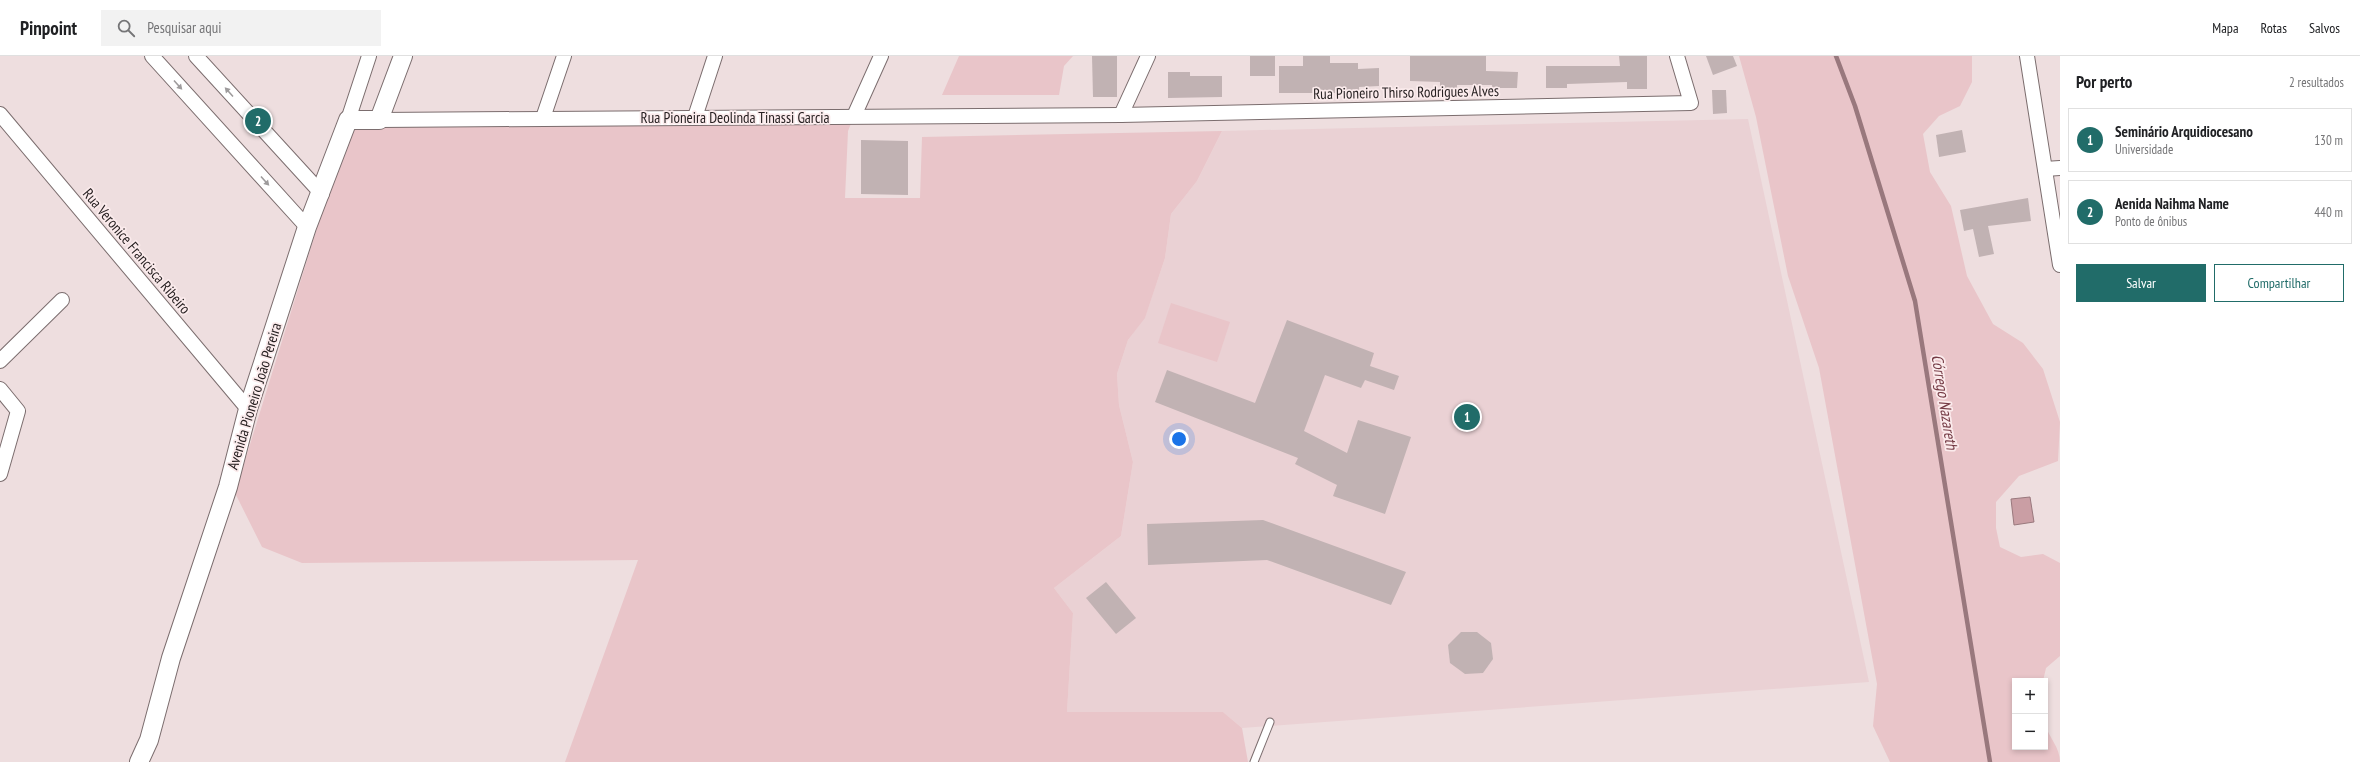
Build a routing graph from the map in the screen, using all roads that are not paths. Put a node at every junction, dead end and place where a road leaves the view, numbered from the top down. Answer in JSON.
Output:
{"nodes":[{"id":1,"x":152,"y":56,"type":"edge"},
{"id":2,"x":196,"y":56,"type":"edge"},
{"id":3,"x":370,"y":56,"type":"edge"},
{"id":4,"x":403,"y":56,"type":"edge"},
{"id":5,"x":564,"y":56,"type":"edge"},
{"id":6,"x":715,"y":56,"type":"edge"},
{"id":7,"x":881,"y":56,"type":"edge"},
{"id":8,"x":1148,"y":56,"type":"edge"},
{"id":9,"x":1677,"y":56,"type":"edge"},
{"id":10,"x":2027,"y":56,"type":"edge"},
{"id":11,"x":0,"y":114,"type":"edge"},
{"id":12,"x":1121,"y":115,"type":"junction"},
{"id":13,"x":854,"y":116,"type":"junction"},
{"id":14,"x":695,"y":117,"type":"junction"},
{"id":15,"x":543,"y":118,"type":"junction"},
{"id":16,"x":348,"y":120,"type":"junction"},
{"id":17,"x":379,"y":120,"type":"junction"},
{"id":18,"x":2060,"y":168,"type":"edge"},
{"id":19,"x":2045,"y":169,"type":"junction"},
{"id":20,"x":322,"y":194,"type":"junction"},
{"id":21,"x":307,"y":227,"type":"junction"},
{"id":22,"x":2060,"y":265,"type":"edge"},
{"id":23,"x":62,"y":300,"type":"dead end"},
{"id":24,"x":0,"y":361,"type":"edge"},
{"id":25,"x":0,"y":389,"type":"edge"},
{"id":26,"x":248,"y":409,"type":"junction"},
{"id":27,"x":0,"y":474,"type":"edge"},
{"id":28,"x":1270,"y":722,"type":"dead end"},
{"id":29,"x":149,"y":740,"type":"junction"},
{"id":30,"x":139,"y":762,"type":"edge"},
{"id":31,"x":149,"y":762,"type":"edge"},
{"id":32,"x":1254,"y":762,"type":"edge"}],
"edges":[{"from":1,"to":21,"type":"street","one_way":true},
{"from":20,"to":2,"type":"street","one_way":true},
{"from":3,"to":16,"type":"street","name":"Avenida Pioneiro João Pereira"},
{"from":4,"to":17,"type":"street"},
{"from":5,"to":15,"type":"street"},
{"from":6,"to":14,"type":"street"},
{"from":7,"to":13,"type":"street"},
{"from":8,"to":12,"type":"street"},
{"from":9,"to":12,"type":"street","name":"Rua Pioneiro Thirso Rodrigues Alves"},
{"from":10,"to":19,"type":"street"},
{"from":11,"to":26,"type":"street","name":"Rua Veronice Francisca Ribeiro"},
{"from":12,"to":13,"type":"street","name":"Rua Pioneira Deolinda Tinassi Garcia"},
{"from":13,"to":14,"type":"street","name":"Rua Pioneira Deolinda Tinassi Garcia"},
{"from":14,"to":15,"type":"street","name":"Rua Pioneira Deolinda Tinassi Garcia"},
{"from":15,"to":17,"type":"street","name":"Rua Pioneira Deolinda Tinassi Garcia"},
{"from":16,"to":17,"type":"street","name":"Rua Pioneira Deolinda Tinassi Garcia"},
{"from":16,"to":20,"type":"street","name":"Avenida Pioneiro João Pereira"},
{"from":18,"to":19,"type":"street"},
{"from":19,"to":22,"type":"street"},
{"from":20,"to":21,"type":"street","name":"Avenida Pioneiro João Pereira"},
{"from":21,"to":26,"type":"street","name":"Avenida Pioneiro João Pereira"},
{"from":23,"to":24,"type":"street"},
{"from":25,"to":27,"type":"street"},
{"from":26,"to":29,"type":"street","name":"Avenida Pioneiro João Pereira"},
{"from":28,"to":32,"type":"lane"},
{"from":29,"to":30,"type":"street","name":"Avenida Pioneiro João Pereira"},
{"from":29,"to":31,"type":"street","name":"Avenida Pioneiro João Pereira"}]}
